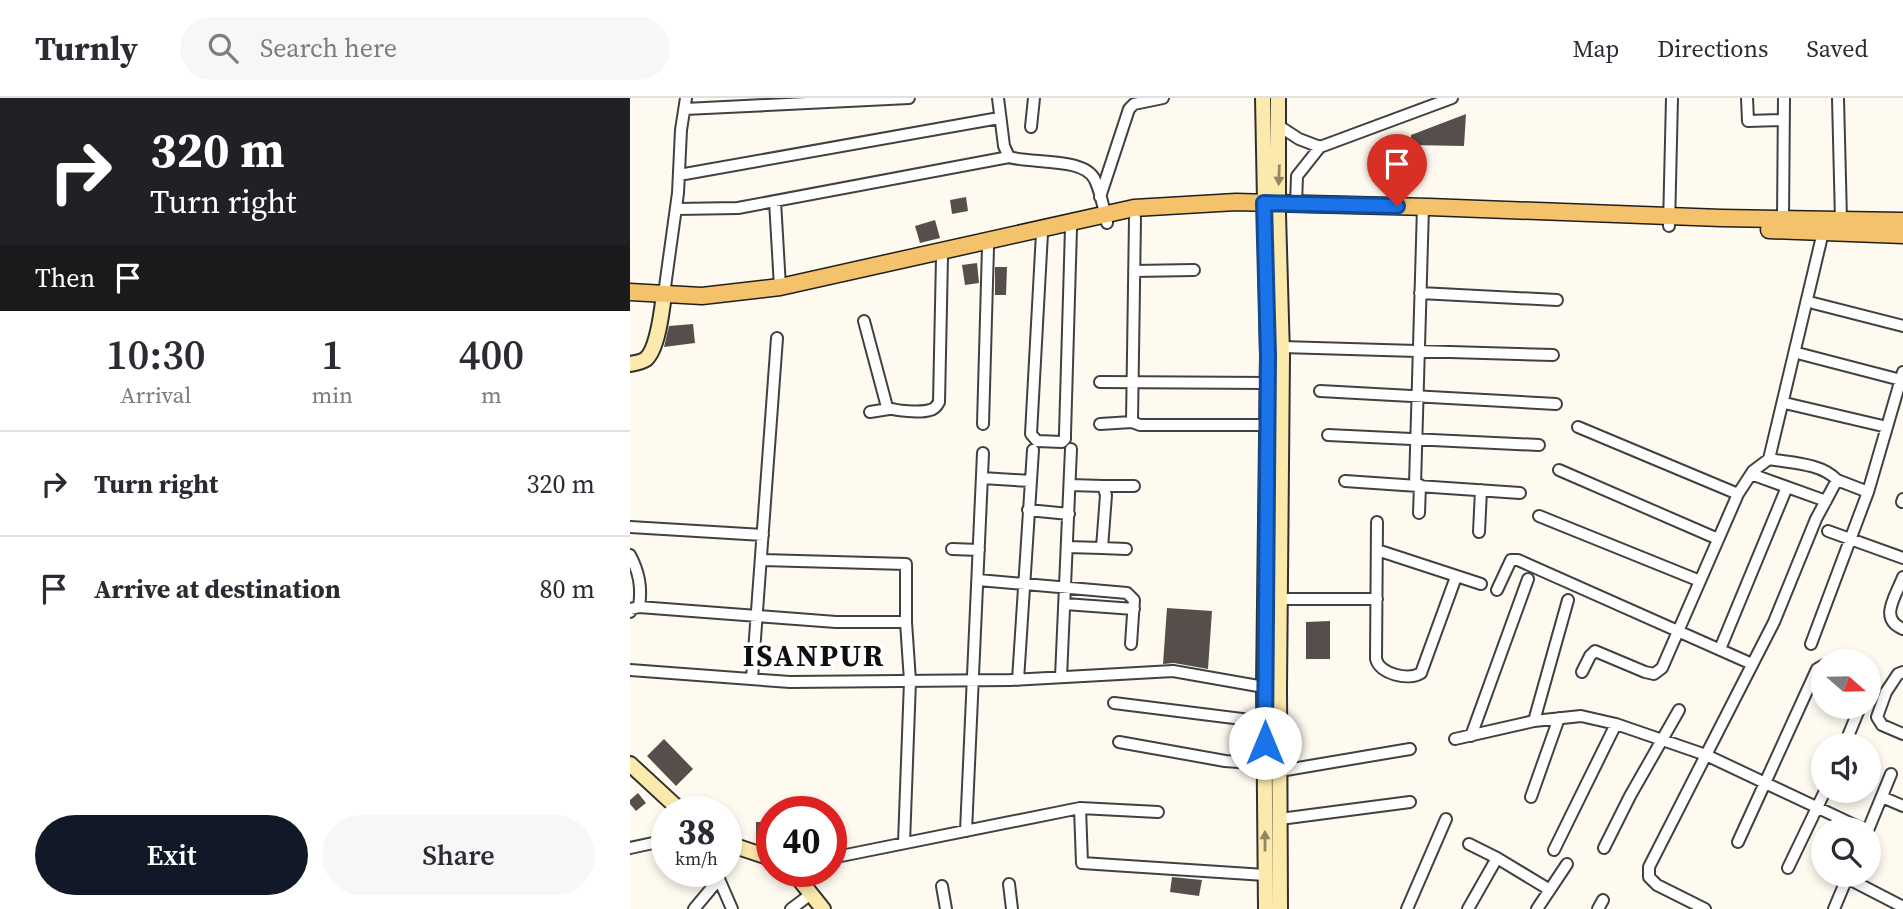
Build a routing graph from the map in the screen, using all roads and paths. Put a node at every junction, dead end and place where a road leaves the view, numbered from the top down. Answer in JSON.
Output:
{"nodes":[{"id":1,"x":909,"y":98,"type":"edge"},
{"id":2,"x":998,"y":98,"type":"edge"},
{"id":3,"x":1034,"y":98,"type":"edge"},
{"id":4,"x":1163,"y":98,"type":"edge"},
{"id":5,"x":1263,"y":98,"type":"edge"},
{"id":6,"x":1278,"y":98,"type":"edge"},
{"id":7,"x":1452,"y":98,"type":"edge"},
{"id":8,"x":1672,"y":98,"type":"edge"},
{"id":9,"x":1747,"y":98,"type":"edge"},
{"id":10,"x":1784,"y":98,"type":"edge"},
{"id":11,"x":1838,"y":98,"type":"edge"},
{"id":12,"x":686,"y":104,"type":"edge"},
{"id":13,"x":999,"y":118,"type":"junction"},
{"id":14,"x":1784,"y":120,"type":"junction"},
{"id":15,"x":1279,"y":126,"type":"junction"},
{"id":16,"x":1031,"y":127,"type":"dead end"},
{"id":17,"x":1320,"y":147,"type":"junction"},
{"id":18,"x":1009,"y":158,"type":"junction"},
{"id":19,"x":679,"y":175,"type":"junction"},
{"id":20,"x":1100,"y":197,"type":"junction"},
{"id":21,"x":775,"y":201,"type":"junction"},
{"id":22,"x":1296,"y":204,"type":"junction"},
{"id":23,"x":1271,"y":208,"type":"junction"},
{"id":24,"x":676,"y":209,"type":"junction"},
{"id":25,"x":1423,"y":212,"type":"junction"},
{"id":26,"x":1106,"y":218,"type":"junction"},
{"id":27,"x":1135,"y":218,"type":"junction"},
{"id":28,"x":1783,"y":219,"type":"junction"},
{"id":29,"x":1841,"y":220,"type":"junction"},
{"id":30,"x":1670,"y":221,"type":"junction"},
{"id":31,"x":1903,"y":221,"type":"edge"},
{"id":32,"x":1071,"y":228,"type":"junction"},
{"id":33,"x":1823,"y":232,"type":"junction"},
{"id":34,"x":1042,"y":233,"type":"junction"},
{"id":35,"x":1903,"y":234,"type":"edge"},
{"id":36,"x":988,"y":247,"type":"junction"},
{"id":37,"x":942,"y":257,"type":"junction"},
{"id":38,"x":1134,"y":271,"type":"junction"},
{"id":39,"x":1194,"y":271,"type":"dead end"},
{"id":40,"x":780,"y":287,"type":"junction"},
{"id":41,"x":630,"y":292,"type":"edge"},
{"id":42,"x":1420,"y":293,"type":"junction"},
{"id":43,"x":630,"y":297,"type":"edge"},
{"id":44,"x":664,"y":297,"type":"junction"},
{"id":45,"x":1557,"y":300,"type":"dead end"},
{"id":46,"x":1813,"y":303,"type":"dead end"},
{"id":47,"x":864,"y":321,"type":"dead end"},
{"id":48,"x":1903,"y":326,"type":"edge"},
{"id":49,"x":777,"y":338,"type":"dead end"},
{"id":50,"x":1282,"y":347,"type":"junction"},
{"id":51,"x":1419,"y":351,"type":"junction"},
{"id":52,"x":1801,"y":354,"type":"dead end"},
{"id":53,"x":1552,"y":355,"type":"dead end"},
{"id":54,"x":630,"y":364,"type":"edge"},
{"id":55,"x":1902,"y":376,"type":"edge"},
{"id":56,"x":1100,"y":382,"type":"dead end"},
{"id":57,"x":1133,"y":382,"type":"junction"},
{"id":58,"x":1268,"y":383,"type":"junction"},
{"id":59,"x":1320,"y":391,"type":"dead end"},
{"id":60,"x":1417,"y":397,"type":"junction"},
{"id":61,"x":1556,"y":404,"type":"dead end"},
{"id":62,"x":1789,"y":404,"type":"dead end"},
{"id":63,"x":889,"y":410,"type":"junction"},
{"id":64,"x":870,"y":412,"type":"dead end"},
{"id":65,"x":1132,"y":422,"type":"junction"},
{"id":66,"x":982,"y":424,"type":"dead end"},
{"id":67,"x":1100,"y":424,"type":"dead end"},
{"id":68,"x":1267,"y":425,"type":"junction"},
{"id":69,"x":1578,"y":427,"type":"dead end"},
{"id":70,"x":1887,"y":427,"type":"junction"},
{"id":71,"x":1328,"y":435,"type":"dead end"},
{"id":72,"x":1416,"y":439,"type":"junction"},
{"id":73,"x":1539,"y":445,"type":"dead end"},
{"id":74,"x":1071,"y":449,"type":"dead end"},
{"id":75,"x":1033,"y":450,"type":"dead end"},
{"id":76,"x":983,"y":453,"type":"dead end"},
{"id":77,"x":1769,"y":459,"type":"junction"},
{"id":78,"x":1559,"y":470,"type":"dead end"},
{"id":79,"x":1751,"y":474,"type":"junction"},
{"id":80,"x":982,"y":478,"type":"junction"},
{"id":81,"x":1837,"y":480,"type":"junction"},
{"id":82,"x":1030,"y":481,"type":"junction"},
{"id":83,"x":1345,"y":481,"type":"dead end"},
{"id":84,"x":1070,"y":485,"type":"junction"},
{"id":85,"x":1134,"y":485,"type":"dead end"},
{"id":86,"x":1417,"y":485,"type":"junction"},
{"id":87,"x":1103,"y":486,"type":"junction"},
{"id":88,"x":1787,"y":487,"type":"junction"},
{"id":89,"x":1481,"y":491,"type":"junction"},
{"id":90,"x":1868,"y":492,"type":"junction"},
{"id":91,"x":1520,"y":494,"type":"dead end"},
{"id":92,"x":1738,"y":494,"type":"junction"},
{"id":93,"x":1826,"y":501,"type":"junction"},
{"id":94,"x":1028,"y":510,"type":"junction"},
{"id":95,"x":1069,"y":513,"type":"junction"},
{"id":96,"x":1419,"y":513,"type":"dead end"},
{"id":97,"x":1539,"y":516,"type":"dead end"},
{"id":98,"x":1377,"y":522,"type":"dead end"},
{"id":99,"x":630,"y":527,"type":"edge"},
{"id":100,"x":1828,"y":531,"type":"dead end"},
{"id":101,"x":1479,"y":532,"type":"dead end"},
{"id":102,"x":763,"y":536,"type":"junction"},
{"id":103,"x":1718,"y":539,"type":"junction"},
{"id":104,"x":1852,"y":540,"type":"junction"},
{"id":105,"x":1067,"y":547,"type":"junction"},
{"id":106,"x":1102,"y":548,"type":"junction"},
{"id":107,"x":952,"y":549,"type":"dead end"},
{"id":108,"x":1126,"y":549,"type":"dead end"},
{"id":109,"x":979,"y":550,"type":"junction"},
{"id":110,"x":1377,"y":550,"type":"junction"},
{"id":111,"x":630,"y":555,"type":"edge"},
{"id":112,"x":1903,"y":558,"type":"edge"},
{"id":113,"x":761,"y":560,"type":"junction"},
{"id":114,"x":1456,"y":577,"type":"junction"},
{"id":115,"x":1903,"y":577,"type":"edge"},
{"id":116,"x":1528,"y":579,"type":"dead end"},
{"id":117,"x":978,"y":580,"type":"junction"},
{"id":118,"x":1700,"y":581,"type":"junction"},
{"id":119,"x":1024,"y":583,"type":"junction"},
{"id":120,"x":1481,"y":584,"type":"dead end"},
{"id":121,"x":1066,"y":587,"type":"junction"},
{"id":122,"x":1497,"y":590,"type":"dead end"},
{"id":123,"x":1900,"y":594,"type":"edge"},
{"id":124,"x":1280,"y":599,"type":"junction"},
{"id":125,"x":1377,"y":599,"type":"junction"},
{"id":126,"x":1568,"y":600,"type":"dead end"},
{"id":127,"x":1065,"y":604,"type":"junction"},
{"id":128,"x":1134,"y":609,"type":"junction"},
{"id":129,"x":634,"y":610,"type":"edge"},
{"id":130,"x":757,"y":616,"type":"junction"},
{"id":131,"x":906,"y":622,"type":"junction"},
{"id":132,"x":1678,"y":629,"type":"junction"},
{"id":133,"x":1903,"y":629,"type":"edge"},
{"id":134,"x":1131,"y":644,"type":"dead end"},
{"id":135,"x":1811,"y":644,"type":"dead end"},
{"id":136,"x":1720,"y":649,"type":"junction"},
{"id":137,"x":1752,"y":664,"type":"junction"},
{"id":138,"x":630,"y":670,"type":"edge"},
{"id":139,"x":1582,"y":672,"type":"dead end"},
{"id":140,"x":1903,"y":672,"type":"edge"},
{"id":141,"x":1061,"y":677,"type":"junction"},
{"id":142,"x":752,"y":679,"type":"junction"},
{"id":143,"x":1018,"y":680,"type":"junction"},
{"id":144,"x":910,"y":681,"type":"junction"},
{"id":145,"x":973,"y":681,"type":"junction"},
{"id":146,"x":1811,"y":682,"type":"edge"},
{"id":147,"x":1272,"y":687,"type":"junction"},
{"id":148,"x":1114,"y":702,"type":"dead end"},
{"id":149,"x":1679,"y":710,"type":"dead end"},
{"id":150,"x":1559,"y":718,"type":"junction"},
{"id":151,"x":1534,"y":721,"type":"junction"},
{"id":152,"x":1266,"y":722,"type":"junction"},
{"id":153,"x":1616,"y":724,"type":"junction"},
{"id":154,"x":1903,"y":734,"type":"edge"},
{"id":155,"x":1471,"y":736,"type":"junction"},
{"id":156,"x":1455,"y":739,"type":"dead end"},
{"id":157,"x":1661,"y":740,"type":"junction"},
{"id":158,"x":1119,"y":742,"type":"dead end"},
{"id":159,"x":1410,"y":749,"type":"dead end"},
{"id":160,"x":1706,"y":755,"type":"junction"},
{"id":161,"x":630,"y":764,"type":"edge"},
{"id":162,"x":1265,"y":764,"type":"junction"},
{"id":163,"x":1280,"y":771,"type":"junction"},
{"id":164,"x":1891,"y":774,"type":"dead end"},
{"id":165,"x":1765,"y":783,"type":"junction"},
{"id":166,"x":665,"y":796,"type":"edge"},
{"id":167,"x":1531,"y":797,"type":"dead end"},
{"id":168,"x":1882,"y":797,"type":"junction"},
{"id":169,"x":1410,"y":802,"type":"dead end"},
{"id":170,"x":1819,"y":803,"type":"edge"},
{"id":171,"x":1903,"y":806,"type":"edge"},
{"id":172,"x":1080,"y":808,"type":"junction"},
{"id":173,"x":1817,"y":808,"type":"junction"},
{"id":174,"x":1158,"y":812,"type":"dead end"},
{"id":175,"x":1837,"y":817,"type":"edge"},
{"id":176,"x":1872,"y":817,"type":"edge"},
{"id":177,"x":1446,"y":819,"type":"dead end"},
{"id":178,"x":1280,"y":820,"type":"junction"},
{"id":179,"x":966,"y":831,"type":"junction"},
{"id":180,"x":1738,"y":842,"type":"dead end"},
{"id":181,"x":651,"y":843,"type":"edge"},
{"id":182,"x":905,"y":843,"type":"junction"},
{"id":183,"x":1469,"y":844,"type":"dead end"},
{"id":184,"x":630,"y":848,"type":"edge"},
{"id":185,"x":1604,"y":848,"type":"dead end"},
{"id":186,"x":1554,"y":850,"type":"dead end"},
{"id":187,"x":847,"y":855,"type":"edge"},
{"id":188,"x":1497,"y":858,"type":"junction"},
{"id":189,"x":1567,"y":864,"type":"dead end"},
{"id":190,"x":1788,"y":868,"type":"dead end"},
{"id":191,"x":1265,"y":876,"type":"junction"},
{"id":192,"x":1009,"y":884,"type":"dead end"},
{"id":193,"x":942,"y":886,"type":"dead end"},
{"id":194,"x":709,"y":887,"type":"edge"},
{"id":195,"x":723,"y":887,"type":"edge"},
{"id":196,"x":805,"y":887,"type":"edge"},
{"id":197,"x":1844,"y":887,"type":"edge"},
{"id":198,"x":1866,"y":887,"type":"edge"},
{"id":199,"x":1550,"y":890,"type":"junction"},
{"id":200,"x":811,"y":894,"type":"junction"},
{"id":201,"x":1688,"y":905,"type":"edge"},
{"id":202,"x":1903,"y":907,"type":"edge"},
{"id":203,"x":692,"y":908,"type":"edge"},
{"id":204,"x":732,"y":909,"type":"edge"},
{"id":205,"x":791,"y":909,"type":"edge"},
{"id":206,"x":823,"y":909,"type":"edge"},
{"id":207,"x":946,"y":909,"type":"edge"},
{"id":208,"x":1012,"y":909,"type":"edge"},
{"id":209,"x":1266,"y":909,"type":"edge"},
{"id":210,"x":1280,"y":909,"type":"edge"},
{"id":211,"x":1407,"y":909,"type":"edge"},
{"id":212,"x":1468,"y":909,"type":"edge"},
{"id":213,"x":1537,"y":909,"type":"edge"},
{"id":214,"x":1704,"y":909,"type":"edge"},
{"id":215,"x":1834,"y":909,"type":"edge"}],
"edges":[{"from":1,"to":12,"type":"street"},
{"from":2,"to":13,"type":"street"},
{"from":3,"to":16,"type":"street"},
{"from":4,"to":20,"type":"street"},
{"from":5,"to":23,"type":"street"},
{"from":6,"to":15,"type":"street"},
{"from":7,"to":17,"type":"street"},
{"from":8,"to":30,"type":"street"},
{"from":9,"to":14,"type":"street"},
{"from":10,"to":14,"type":"street"},
{"from":11,"to":29,"type":"street"},
{"from":12,"to":19,"type":"street"},
{"from":13,"to":18,"type":"street"},
{"from":13,"to":19,"type":"street"},
{"from":14,"to":28,"type":"street"},
{"from":15,"to":17,"type":"street"},
{"from":15,"to":23,"type":"street","one_way":true},
{"from":17,"to":22,"type":"street"},
{"from":18,"to":20,"type":"street"},
{"from":18,"to":21,"type":"street"},
{"from":19,"to":24,"type":"street"},
{"from":20,"to":26,"type":"street"},
{"from":21,"to":24,"type":"street"},
{"from":21,"to":40,"type":"street"},
{"from":22,"to":23,"type":"main road"},
{"from":22,"to":25,"type":"main road"},
{"from":23,"to":25,"type":"main road"},
{"from":23,"to":26,"type":"main road"},
{"from":23,"to":27,"type":"main road"},
{"from":23,"to":50,"type":"street"},
{"from":23,"to":58,"type":"street"},
{"from":24,"to":44,"type":"street"},
{"from":25,"to":30,"type":"main road"},
{"from":25,"to":42,"type":"street"},
{"from":26,"to":27,"type":"main road"},
{"from":26,"to":32,"type":"main road"},
{"from":26,"to":40,"type":"main road"},
{"from":27,"to":38,"type":"street"},
{"from":28,"to":29,"type":"main road"},
{"from":28,"to":30,"type":"main road"},
{"from":29,"to":31,"type":"main road"},
{"from":30,"to":33,"type":"main road"},
{"from":32,"to":34,"type":"main road"},
{"from":32,"to":34,"type":"street"},
{"from":33,"to":35,"type":"main road"},
{"from":33,"to":77,"type":"street"},
{"from":34,"to":36,"type":"main road"},
{"from":36,"to":37,"type":"main road"},
{"from":36,"to":66,"type":"street"},
{"from":37,"to":44,"type":"main road"},
{"from":37,"to":63,"type":"street"},
{"from":38,"to":39,"type":"street"},
{"from":38,"to":57,"type":"street"},
{"from":40,"to":44,"type":"main road"},
{"from":41,"to":44,"type":"main road"},
{"from":42,"to":45,"type":"street"},
{"from":42,"to":51,"type":"street"},
{"from":43,"to":44,"type":"main road"},
{"from":44,"to":54,"type":"street"},
{"from":46,"to":48,"type":"street"},
{"from":47,"to":63,"type":"street"},
{"from":49,"to":102,"type":"street"},
{"from":50,"to":51,"type":"street"},
{"from":50,"to":124,"type":"street"},
{"from":51,"to":53,"type":"street"},
{"from":51,"to":60,"type":"street"},
{"from":52,"to":55,"type":"street"},
{"from":55,"to":70,"type":"street"},
{"from":56,"to":57,"type":"street"},
{"from":57,"to":58,"type":"street"},
{"from":57,"to":65,"type":"street"},
{"from":58,"to":68,"type":"street"},
{"from":59,"to":60,"type":"street"},
{"from":60,"to":61,"type":"street"},
{"from":60,"to":72,"type":"street"},
{"from":62,"to":70,"type":"street"},
{"from":63,"to":64,"type":"street"},
{"from":65,"to":67,"type":"street"},
{"from":65,"to":68,"type":"street"},
{"from":68,"to":147,"type":"street"},
{"from":69,"to":92,"type":"street"},
{"from":70,"to":90,"type":"street"},
{"from":71,"to":72,"type":"street"},
{"from":72,"to":73,"type":"street"},
{"from":72,"to":86,"type":"street"},
{"from":74,"to":84,"type":"street"},
{"from":75,"to":82,"type":"street"},
{"from":76,"to":80,"type":"street"},
{"from":77,"to":79,"type":"street"},
{"from":77,"to":81,"type":"street"},
{"from":78,"to":103,"type":"street"},
{"from":79,"to":88,"type":"street"},
{"from":79,"to":92,"type":"street"},
{"from":80,"to":82,"type":"street"},
{"from":80,"to":109,"type":"street"},
{"from":81,"to":90,"type":"street"},
{"from":81,"to":93,"type":"street"},
{"from":82,"to":94,"type":"street"},
{"from":83,"to":86,"type":"street"},
{"from":84,"to":87,"type":"street"},
{"from":84,"to":95,"type":"street"},
{"from":85,"to":87,"type":"street"},
{"from":86,"to":89,"type":"street"},
{"from":86,"to":96,"type":"street"},
{"from":87,"to":106,"type":"street"},
{"from":88,"to":93,"type":"street"},
{"from":88,"to":136,"type":"street"},
{"from":89,"to":91,"type":"street"},
{"from":89,"to":101,"type":"street"},
{"from":90,"to":104,"type":"street"},
{"from":92,"to":103,"type":"street"},
{"from":93,"to":137,"type":"street"},
{"from":94,"to":95,"type":"street"},
{"from":94,"to":119,"type":"street"},
{"from":95,"to":105,"type":"street"},
{"from":97,"to":118,"type":"street"},
{"from":98,"to":110,"type":"street"},
{"from":99,"to":102,"type":"street"},
{"from":100,"to":104,"type":"street"},
{"from":102,"to":113,"type":"street"},
{"from":103,"to":118,"type":"street"},
{"from":104,"to":112,"type":"street"},
{"from":104,"to":135,"type":"street"},
{"from":105,"to":106,"type":"street"},
{"from":105,"to":121,"type":"street"},
{"from":106,"to":108,"type":"street"},
{"from":107,"to":109,"type":"street"},
{"from":109,"to":117,"type":"street"},
{"from":110,"to":114,"type":"street"},
{"from":110,"to":125,"type":"street"},
{"from":111,"to":129,"type":"street"},
{"from":113,"to":130,"type":"street"},
{"from":113,"to":131,"type":"street"},
{"from":114,"to":120,"type":"street"},
{"from":114,"to":125,"type":"street"},
{"from":115,"to":123,"type":"street"},
{"from":116,"to":155,"type":"street"},
{"from":117,"to":119,"type":"street"},
{"from":117,"to":145,"type":"street"},
{"from":118,"to":132,"type":"street"},
{"from":119,"to":121,"type":"street"},
{"from":119,"to":143,"type":"street"},
{"from":121,"to":127,"type":"street"},
{"from":121,"to":128,"type":"street"},
{"from":122,"to":132,"type":"street"},
{"from":123,"to":133,"type":"street"},
{"from":124,"to":125,"type":"street"},
{"from":124,"to":147,"type":"street"},
{"from":126,"to":151,"type":"street"},
{"from":127,"to":128,"type":"street"},
{"from":127,"to":141,"type":"street"},
{"from":128,"to":134,"type":"street"},
{"from":129,"to":130,"type":"street"},
{"from":130,"to":131,"type":"street"},
{"from":130,"to":142,"type":"street"},
{"from":131,"to":144,"type":"street"},
{"from":132,"to":136,"type":"street"},
{"from":132,"to":139,"type":"street"},
{"from":136,"to":137,"type":"street"},
{"from":137,"to":160,"type":"street"},
{"from":138,"to":142,"type":"street"},
{"from":140,"to":154,"type":"street"},
{"from":141,"to":143,"type":"street"},
{"from":141,"to":147,"type":"street"},
{"from":142,"to":144,"type":"street"},
{"from":143,"to":145,"type":"street"},
{"from":144,"to":145,"type":"street"},
{"from":144,"to":182,"type":"street"},
{"from":145,"to":179,"type":"street"},
{"from":146,"to":165,"type":"street"},
{"from":147,"to":152,"type":"street"},
{"from":147,"to":163,"type":"street"},
{"from":148,"to":152,"type":"street"},
{"from":149,"to":157,"type":"street"},
{"from":150,"to":151,"type":"street"},
{"from":150,"to":153,"type":"street"},
{"from":150,"to":167,"type":"street"},
{"from":151,"to":155,"type":"street"},
{"from":152,"to":162,"type":"street"},
{"from":153,"to":157,"type":"street"},
{"from":153,"to":186,"type":"street"},
{"from":155,"to":156,"type":"street"},
{"from":157,"to":160,"type":"street"},
{"from":157,"to":185,"type":"street"},
{"from":158,"to":162,"type":"street"},
{"from":159,"to":163,"type":"street"},
{"from":160,"to":165,"type":"street"},
{"from":160,"to":201,"type":"street"},
{"from":161,"to":166,"type":"street"},
{"from":191,"to":162,"type":"street","one_way":true},
{"from":163,"to":178,"type":"street"},
{"from":164,"to":168,"type":"street"},
{"from":165,"to":173,"type":"street"},
{"from":165,"to":180,"type":"street"},
{"from":168,"to":171,"type":"street"},
{"from":168,"to":176,"type":"street"},
{"from":169,"to":178,"type":"street"},
{"from":170,"to":173,"type":"street"},
{"from":172,"to":174,"type":"street"},
{"from":172,"to":179,"type":"street"},
{"from":172,"to":191,"type":"street"},
{"from":173,"to":175,"type":"street"},
{"from":173,"to":190,"type":"street"},
{"from":177,"to":211,"type":"street"},
{"from":178,"to":210,"type":"street"},
{"from":179,"to":182,"type":"street"},
{"from":181,"to":184,"type":"street"},
{"from":182,"to":187,"type":"street"},
{"from":183,"to":188,"type":"street"},
{"from":188,"to":199,"type":"street"},
{"from":188,"to":212,"type":"street"},
{"from":189,"to":199,"type":"street"},
{"from":191,"to":209,"type":"street"},
{"from":192,"to":208,"type":"street"},
{"from":193,"to":207,"type":"street"},
{"from":194,"to":203,"type":"street"},
{"from":195,"to":204,"type":"street"},
{"from":196,"to":200,"type":"street"},
{"from":197,"to":215,"type":"street"},
{"from":198,"to":202,"type":"street"},
{"from":199,"to":213,"type":"street"},
{"from":200,"to":205,"type":"street"},
{"from":200,"to":206,"type":"street"},
{"from":201,"to":214,"type":"street"}]}
